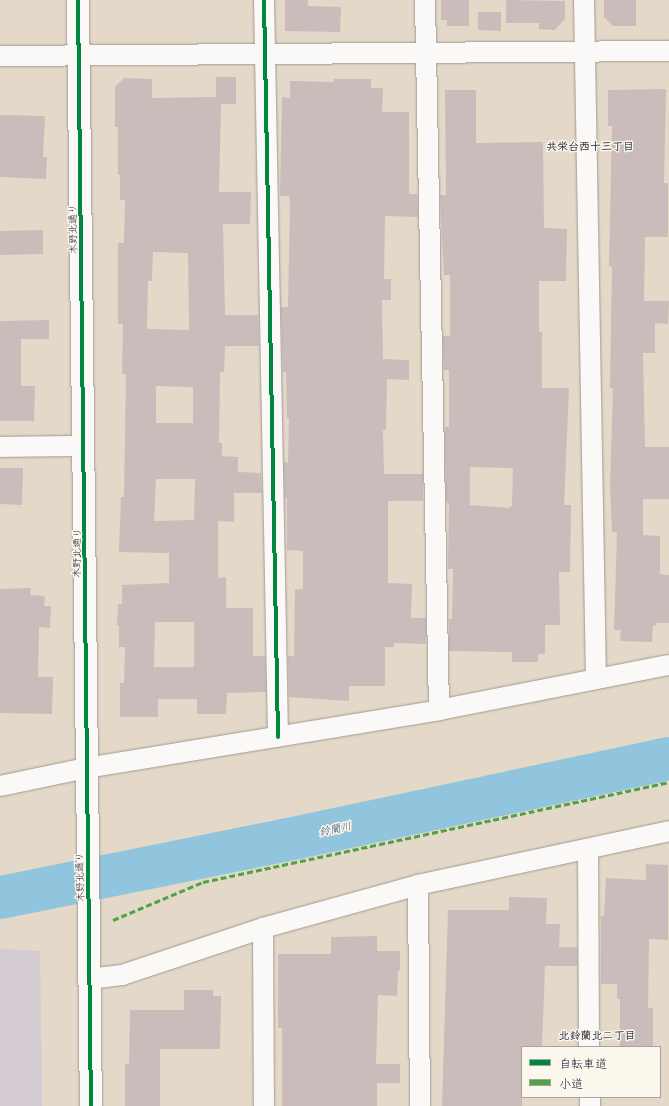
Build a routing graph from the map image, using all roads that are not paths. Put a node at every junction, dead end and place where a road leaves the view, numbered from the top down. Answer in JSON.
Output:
{"nodes":[{"id":1,"x":78,"y":0,"type":"edge"},
{"id":2,"x":264,"y":0,"type":"edge"},
{"id":3,"x":425,"y":0,"type":"edge"},
{"id":4,"x":584,"y":0,"type":"edge"},
{"id":5,"x":426,"y":51,"type":"junction"},
{"id":6,"x":585,"y":51,"type":"junction"},
{"id":7,"x":669,"y":51,"type":"edge"},
{"id":8,"x":264,"y":54,"type":"junction"},
{"id":9,"x":0,"y":56,"type":"edge"},
{"id":10,"x":78,"y":56,"type":"junction"},
{"id":11,"x":84,"y":446,"type":"junction"},
{"id":12,"x":0,"y":447,"type":"edge"},
{"id":13,"x":669,"y":665,"type":"edge"},
{"id":14,"x":596,"y":678,"type":"junction"},
{"id":15,"x":439,"y":710,"type":"junction"},
{"id":16,"x":278,"y":737,"type":"junction"},
{"id":17,"x":86,"y":768,"type":"junction"},
{"id":18,"x":0,"y":786,"type":"edge"},
{"id":19,"x":669,"y":831,"type":"edge"},
{"id":20,"x":588,"y":849,"type":"junction"},
{"id":21,"x":418,"y":885,"type":"junction"},
{"id":22,"x":263,"y":928,"type":"junction"},
{"id":23,"x":89,"y":979,"type":"junction"},
{"id":24,"x":590,"y":1046,"type":"edge"},
{"id":25,"x":91,"y":1106,"type":"edge"},
{"id":26,"x":264,"y":1106,"type":"edge"},
{"id":27,"x":420,"y":1106,"type":"edge"}],
"edges":[{"from":1,"to":10,"type":"street","name":"木野北通り"},
{"from":2,"to":8,"type":"street"},
{"from":3,"to":5,"type":"street"},
{"from":4,"to":6,"type":"street"},
{"from":5,"to":6,"type":"street"},
{"from":5,"to":8,"type":"street"},
{"from":5,"to":15,"type":"street"},
{"from":6,"to":7,"type":"street"},
{"from":6,"to":14,"type":"street"},
{"from":8,"to":10,"type":"street"},
{"from":8,"to":16,"type":"street"},
{"from":9,"to":10,"type":"street"},
{"from":10,"to":11,"type":"street","name":"木野北通り"},
{"from":11,"to":12,"type":"street"},
{"from":11,"to":17,"type":"street","name":"木野北通り"},
{"from":13,"to":14,"type":"street"},
{"from":14,"to":15,"type":"street"},
{"from":15,"to":16,"type":"street"},
{"from":16,"to":17,"type":"street"},
{"from":17,"to":18,"type":"street"},
{"from":17,"to":23,"type":"street","name":"木野北通り"},
{"from":19,"to":20,"type":"street"},
{"from":20,"to":21,"type":"street"},
{"from":20,"to":24,"type":"street"},
{"from":21,"to":22,"type":"street"},
{"from":21,"to":27,"type":"street"},
{"from":22,"to":23,"type":"street"},
{"from":22,"to":26,"type":"street"},
{"from":23,"to":25,"type":"street","name":"木野北通り"}]}
